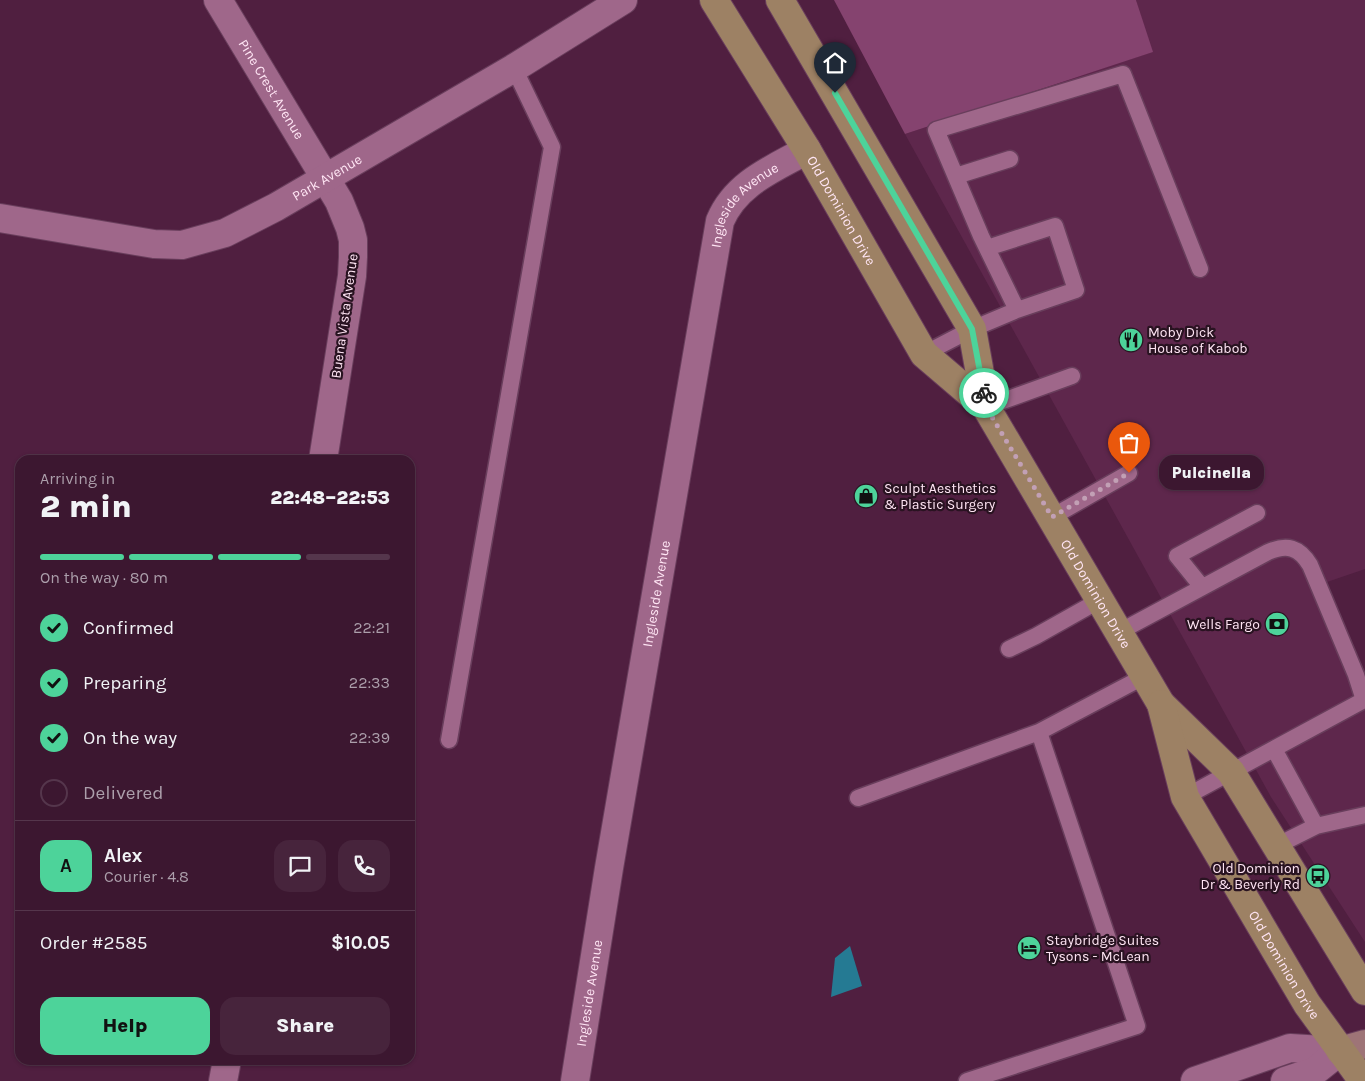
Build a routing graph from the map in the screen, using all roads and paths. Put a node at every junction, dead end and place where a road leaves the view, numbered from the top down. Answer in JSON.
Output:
{"nodes":[{"id":1,"x":218,"y":0,"type":"edge"},
{"id":2,"x":623,"y":0,"type":"edge"},
{"id":3,"x":714,"y":0,"type":"edge"},
{"id":4,"x":780,"y":0,"type":"edge"},
{"id":5,"x":514,"y":68,"type":"junction"},
{"id":6,"x":807,"y":150,"type":"junction"},
{"id":7,"x":1010,"y":159,"type":"dead end"},
{"id":8,"x":956,"y":176,"type":"junction"},
{"id":9,"x":324,"y":178,"type":"junction"},
{"id":10,"x":0,"y":218,"type":"edge"},
{"id":11,"x":986,"y":248,"type":"junction"},
{"id":12,"x":1200,"y":269,"type":"dead end"},
{"id":13,"x":1017,"y":310,"type":"junction"},
{"id":14,"x":972,"y":329,"type":"junction"},
{"id":15,"x":924,"y":354,"type":"junction"},
{"id":16,"x":1072,"y":376,"type":"dead end"},
{"id":17,"x":986,"y":407,"type":"junction"},
{"id":18,"x":324,"y":455,"type":"edge"},
{"id":19,"x":1129,"y":473,"type":"dead end"},
{"id":20,"x":1258,"y":513,"type":"dead end"},
{"id":21,"x":1052,"y":517,"type":"junction"},
{"id":22,"x":1202,"y":587,"type":"junction"},
{"id":23,"x":1100,"y":600,"type":"junction"},
{"id":24,"x":1119,"y":632,"type":"junction"},
{"id":25,"x":1009,"y":650,"type":"dead end"},
{"id":26,"x":1145,"y":676,"type":"junction"},
{"id":27,"x":1161,"y":704,"type":"junction"},
{"id":28,"x":1039,"y":732,"type":"junction"},
{"id":29,"x":449,"y":740,"type":"dead end"},
{"id":30,"x":1274,"y":749,"type":"junction"},
{"id":31,"x":1231,"y":772,"type":"junction"},
{"id":32,"x":1185,"y":797,"type":"junction"},
{"id":33,"x":858,"y":798,"type":"dead end"},
{"id":34,"x":1365,"y":815,"type":"edge"},
{"id":35,"x":1316,"y":826,"type":"junction"},
{"id":36,"x":1276,"y":846,"type":"junction"},
{"id":37,"x":1365,"y":992,"type":"edge"},
{"id":38,"x":1352,"y":1047,"type":"edge"},
{"id":39,"x":225,"y":1065,"type":"edge"},
{"id":40,"x":223,"y":1081,"type":"edge"},
{"id":41,"x":575,"y":1081,"type":"edge"},
{"id":42,"x":967,"y":1081,"type":"edge"},
{"id":43,"x":1195,"y":1081,"type":"edge"},
{"id":44,"x":1285,"y":1081,"type":"edge"},
{"id":45,"x":1363,"y":1081,"type":"edge"}],
"edges":[{"from":1,"to":9,"type":"street","name":"Pine Crest Avenue"},
{"from":2,"to":5,"type":"street","name":"Park Avenue"},
{"from":3,"to":6,"type":"main road","name":"Old Dominion Drive"},
{"from":4,"to":14,"type":"main road","name":"Old Dominion Drive"},
{"from":5,"to":9,"type":"street","name":"Park Avenue"},
{"from":5,"to":29,"type":"lane"},
{"from":6,"to":15,"type":"main road","name":"Old Dominion Drive"},
{"from":6,"to":41,"type":"street","name":"Ingleside Avenue"},
{"from":7,"to":8,"type":"lane"},
{"from":8,"to":11,"type":"lane"},
{"from":8,"to":12,"type":"lane"},
{"from":9,"to":10,"type":"street","name":"Park Avenue"},
{"from":9,"to":18,"type":"street","name":"Buena Vista Avenue"},
{"from":11,"to":13,"type":"lane"},
{"from":11,"to":13,"type":"lane"},
{"from":13,"to":14,"type":"lane"},
{"from":14,"to":15,"type":"lane"},
{"from":14,"to":17,"type":"main road","name":"Old Dominion Drive"},
{"from":15,"to":17,"type":"main road","name":"Old Dominion Drive"},
{"from":16,"to":17,"type":"lane"},
{"from":17,"to":21,"type":"main road","name":"Old Dominion Drive"},
{"from":19,"to":21,"type":"lane"},
{"from":20,"to":22,"type":"lane"},
{"from":21,"to":23,"type":"main road","name":"Old Dominion Drive"},
{"from":22,"to":24,"type":"lane"},
{"from":22,"to":30,"type":"lane"},
{"from":23,"to":24,"type":"main road","name":"Old Dominion Drive"},
{"from":23,"to":25,"type":"lane"},
{"from":24,"to":26,"type":"main road","name":"Old Dominion Drive"},
{"from":26,"to":27,"type":"main road","name":"Old Dominion Drive"},
{"from":26,"to":28,"type":"lane"},
{"from":27,"to":31,"type":"main road","name":"Old Dominion Drive"},
{"from":27,"to":32,"type":"main road","name":"Old Dominion Drive"},
{"from":28,"to":33,"type":"lane"},
{"from":28,"to":42,"type":"lane"},
{"from":30,"to":31,"type":"lane"},
{"from":30,"to":35,"type":"lane"},
{"from":31,"to":32,"type":"lane"},
{"from":31,"to":36,"type":"main road","name":"Old Dominion Drive"},
{"from":32,"to":38,"type":"main road","name":"Old Dominion Drive"},
{"from":34,"to":35,"type":"lane"},
{"from":35,"to":36,"type":"lane"},
{"from":36,"to":37,"type":"main road","name":"Old Dominion Drive"},
{"from":38,"to":43,"type":"street"},
{"from":38,"to":44,"type":"street"},
{"from":38,"to":45,"type":"main road","name":"Old Dominion Drive"},
{"from":39,"to":40,"type":"street"}]}
